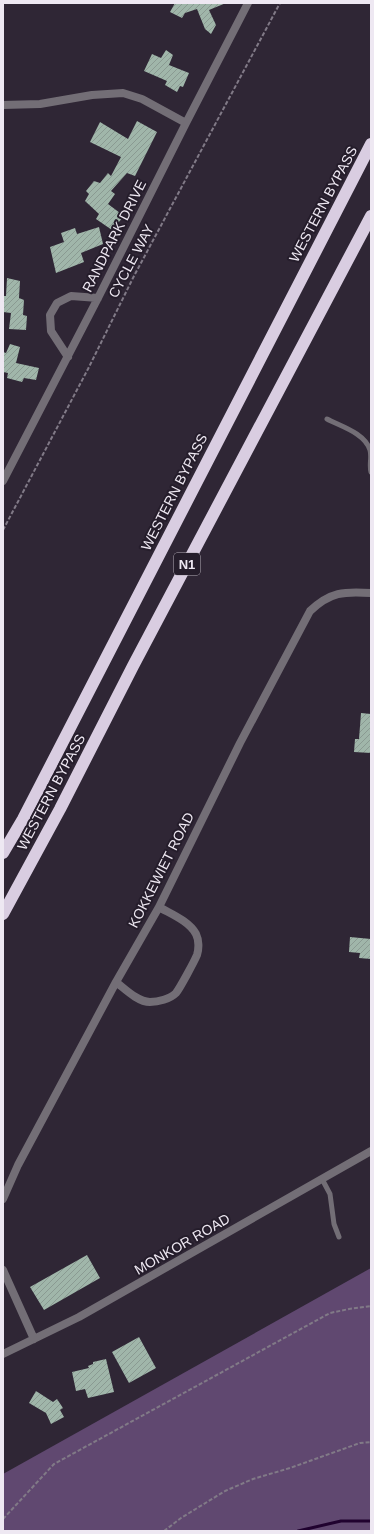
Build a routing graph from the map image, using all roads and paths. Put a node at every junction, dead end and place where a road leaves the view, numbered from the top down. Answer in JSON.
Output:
{"nodes":[{"id":1,"x":248,"y":3,"type":"edge"},
{"id":2,"x":280,"y":3,"type":"edge"},
{"id":3,"x":3,"y":105,"type":"edge"},
{"id":4,"x":186,"y":123,"type":"junction"},
{"id":5,"x":371,"y":144,"type":"edge"},
{"id":6,"x":371,"y":216,"type":"edge"},
{"id":7,"x":98,"y":298,"type":"junction"},
{"id":8,"x":68,"y":357,"type":"junction"},
{"id":9,"x":326,"y":419,"type":"dead end"},
{"id":10,"x":371,"y":472,"type":"edge"},
{"id":11,"x":3,"y":481,"type":"edge"},
{"id":12,"x":3,"y":530,"type":"edge"},
{"id":13,"x":371,"y":593,"type":"edge"},
{"id":14,"x":3,"y":853,"type":"edge"},
{"id":15,"x":159,"y":907,"type":"junction"},
{"id":16,"x":3,"y":914,"type":"edge"},
{"id":17,"x":116,"y":982,"type":"junction"},
{"id":18,"x":371,"y":1151,"type":"edge"},
{"id":19,"x":322,"y":1179,"type":"junction"},
{"id":20,"x":3,"y":1199,"type":"edge"},
{"id":21,"x":339,"y":1237,"type":"dead end"},
{"id":22,"x":3,"y":1270,"type":"edge"},
{"id":23,"x":371,"y":1306,"type":"edge"},
{"id":24,"x":34,"y":1339,"type":"junction"},
{"id":25,"x":3,"y":1354,"type":"edge"},
{"id":26,"x":371,"y":1442,"type":"edge"},
{"id":27,"x":3,"y":1519,"type":"edge"},
{"id":28,"x":164,"y":1531,"type":"edge"}],
"edges":[{"from":1,"to":4,"type":"street","name":"RANDPARK DRIVE"},
{"from":2,"to":12,"type":"path","name":"CYCLE WAY"},
{"from":3,"to":4,"type":"street"},
{"from":4,"to":7,"type":"street","name":"RANDPARK DRIVE"},
{"from":5,"to":14,"type":"highway","name":"WESTERN BYPASS","number":"N1"},
{"from":6,"to":16,"type":"highway","name":"WESTERN BYPASS","number":"N1"},
{"from":7,"to":8,"type":"street","name":"RANDPARK DRIVE"},
{"from":7,"to":8,"type":"street"},
{"from":8,"to":11,"type":"street","name":"RANDPARK DRIVE"},
{"from":9,"to":10,"type":"lane"},
{"from":13,"to":15,"type":"street","name":"KOKKEWIET ROAD"},
{"from":15,"to":17,"type":"street","name":"KOKKEWIET ROAD"},
{"from":15,"to":17,"type":"street"},
{"from":17,"to":20,"type":"street","name":"KOKKEWIET ROAD"},
{"from":18,"to":19,"type":"street","name":"MONKOR ROAD"},
{"from":19,"to":21,"type":"lane"},
{"from":19,"to":24,"type":"street","name":"MONKOR ROAD"},
{"from":22,"to":24,"type":"street"},
{"from":23,"to":27,"type":"path"},
{"from":24,"to":25,"type":"street","name":"MONKOR ROAD"},
{"from":26,"to":28,"type":"path"}]}
